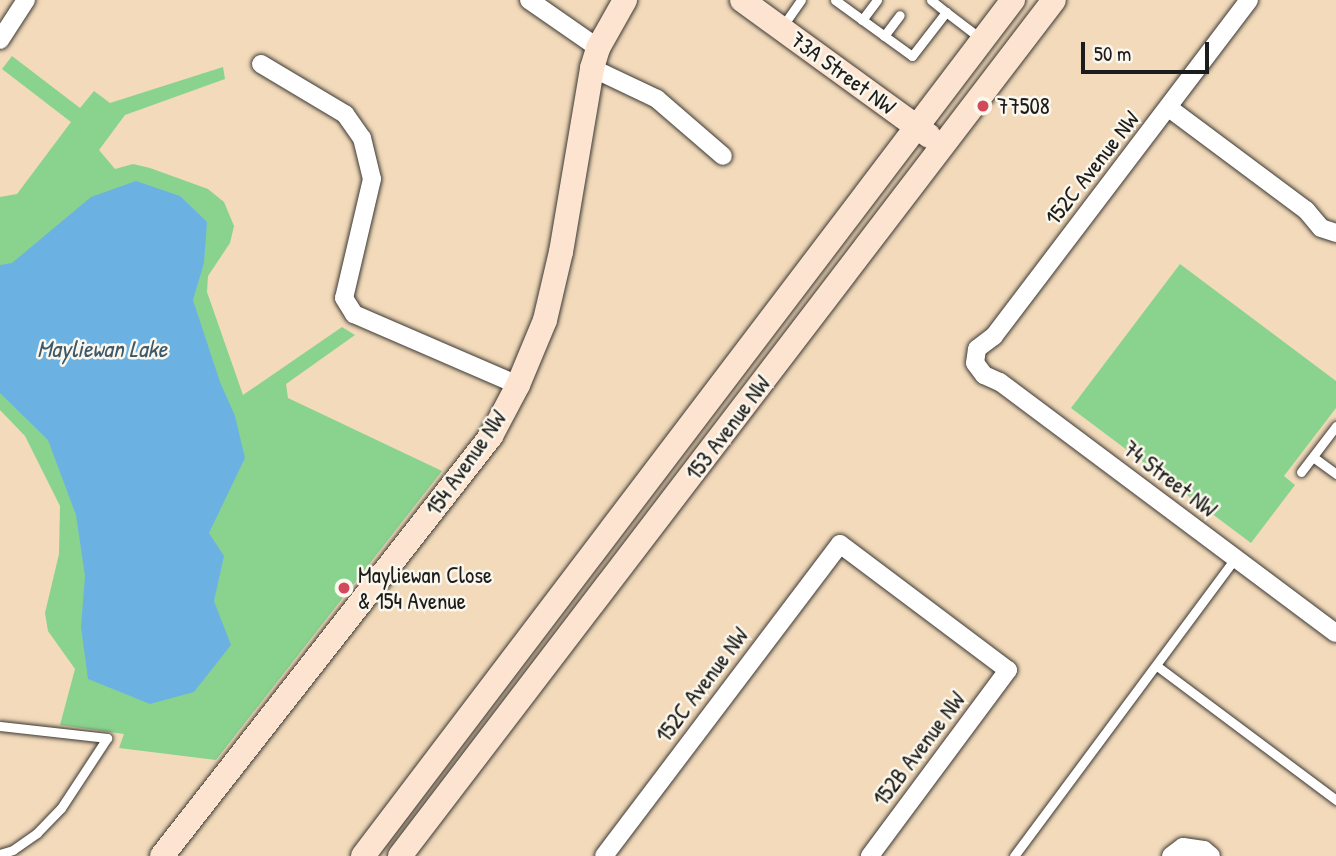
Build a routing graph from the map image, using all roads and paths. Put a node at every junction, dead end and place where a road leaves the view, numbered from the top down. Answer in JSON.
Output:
{"nodes":[{"id":1,"x":26,"y":0,"type":"edge"},
{"id":2,"x":528,"y":0,"type":"edge"},
{"id":3,"x":625,"y":0,"type":"edge"},
{"id":4,"x":742,"y":0,"type":"edge"},
{"id":5,"x":801,"y":0,"type":"edge"},
{"id":6,"x":877,"y":0,"type":"edge"},
{"id":7,"x":931,"y":0,"type":"edge"},
{"id":8,"x":1013,"y":0,"type":"edge"},
{"id":9,"x":1054,"y":0,"type":"edge"},
{"id":10,"x":1249,"y":0,"type":"edge"},
{"id":11,"x":839,"y":1,"type":"edge"},
{"id":12,"x":944,"y":6,"type":"edge"},
{"id":13,"x":900,"y":15,"type":"dead end"},
{"id":14,"x":862,"y":20,"type":"junction"},
{"id":15,"x":781,"y":29,"type":"junction"},
{"id":16,"x":884,"y":36,"type":"junction"},
{"id":17,"x":0,"y":40,"type":"edge"},
{"id":18,"x":983,"y":40,"type":"junction"},
{"id":19,"x":595,"y":58,"type":"junction"},
{"id":20,"x":261,"y":64,"type":"dead end"},
{"id":21,"x":1169,"y":108,"type":"junction"},
{"id":22,"x":918,"y":128,"type":"junction"},
{"id":23,"x":944,"y":147,"type":"junction"},
{"id":24,"x":723,"y":156,"type":"dead end"},
{"id":25,"x":1336,"y":233,"type":"edge"},
{"id":26,"x":975,"y":363,"type":"joint"},
{"id":27,"x":518,"y":385,"type":"junction"},
{"id":28,"x":1336,"y":426,"type":"edge"},
{"id":29,"x":1313,"y":457,"type":"junction"},
{"id":30,"x":1301,"y":472,"type":"dead end"},
{"id":31,"x":1336,"y":474,"type":"edge"},
{"id":32,"x":1235,"y":558,"type":"junction"},
{"id":33,"x":1336,"y":633,"type":"edge"},
{"id":34,"x":1157,"y":666,"type":"junction"},
{"id":35,"x":1008,"y":670,"type":"joint"},
{"id":36,"x":0,"y":726,"type":"edge"},
{"id":37,"x":1336,"y":800,"type":"edge"},
{"id":38,"x":1177,"y":851,"type":"edge"},
{"id":39,"x":0,"y":854,"type":"edge"},
{"id":40,"x":162,"y":856,"type":"edge"},
{"id":41,"x":363,"y":856,"type":"edge"},
{"id":42,"x":400,"y":856,"type":"edge"},
{"id":43,"x":604,"y":856,"type":"edge"},
{"id":44,"x":870,"y":856,"type":"edge"},
{"id":45,"x":1014,"y":856,"type":"edge"},
{"id":46,"x":1211,"y":856,"type":"edge"}],
"edges":[{"from":1,"to":17,"type":"street"},
{"from":2,"to":19,"type":"street"},
{"from":3,"to":19,"type":"main road","name":"154 Avenue NW"},
{"from":4,"to":15,"type":"main road","name":"73A Street NW"},
{"from":5,"to":15,"type":"lane"},
{"from":6,"to":14,"type":"lane"},
{"from":7,"to":12,"type":"lane"},
{"from":8,"to":18,"type":"main road","name":"153 Avenue NW"},
{"from":9,"to":23,"type":"main road","name":"153 Avenue NW"},
{"from":10,"to":21,"type":"street","name":"152C Avenue NW"},
{"from":11,"to":14,"type":"lane"},
{"from":12,"to":16,"type":"lane"},
{"from":12,"to":18,"type":"lane"},
{"from":13,"to":16,"type":"lane"},
{"from":14,"to":16,"type":"lane"},
{"from":15,"to":22,"type":"main road","name":"73A Street NW"},
{"from":18,"to":22,"type":"main road","name":"153 Avenue NW"},
{"from":19,"to":24,"type":"street"},
{"from":19,"to":27,"type":"main road","name":"154 Avenue NW"},
{"from":20,"to":27,"type":"street"},
{"from":21,"to":25,"type":"street"},
{"from":21,"to":26,"type":"street","name":"152C Avenue NW"},
{"from":22,"to":23,"type":"main road","name":"73A Street NW"},
{"from":22,"to":41,"type":"main road","name":"153 Avenue NW"},
{"from":23,"to":42,"type":"main road","name":"153 Avenue NW"},
{"from":26,"to":32,"type":"street","name":"74 Street NW"},
{"from":27,"to":40,"type":"main road","name":"154 Avenue NW"},
{"from":28,"to":29,"type":"lane"},
{"from":29,"to":30,"type":"lane"},
{"from":29,"to":31,"type":"lane"},
{"from":32,"to":33,"type":"street","name":"74 Street NW"},
{"from":32,"to":34,"type":"lane"},
{"from":34,"to":37,"type":"lane"},
{"from":34,"to":45,"type":"lane"},
{"from":35,"to":43,"type":"street","name":"152C Avenue NW"},
{"from":35,"to":44,"type":"street","name":"152B Avenue NW"},
{"from":36,"to":39,"type":"lane"},
{"from":38,"to":46,"type":"street"}]}
